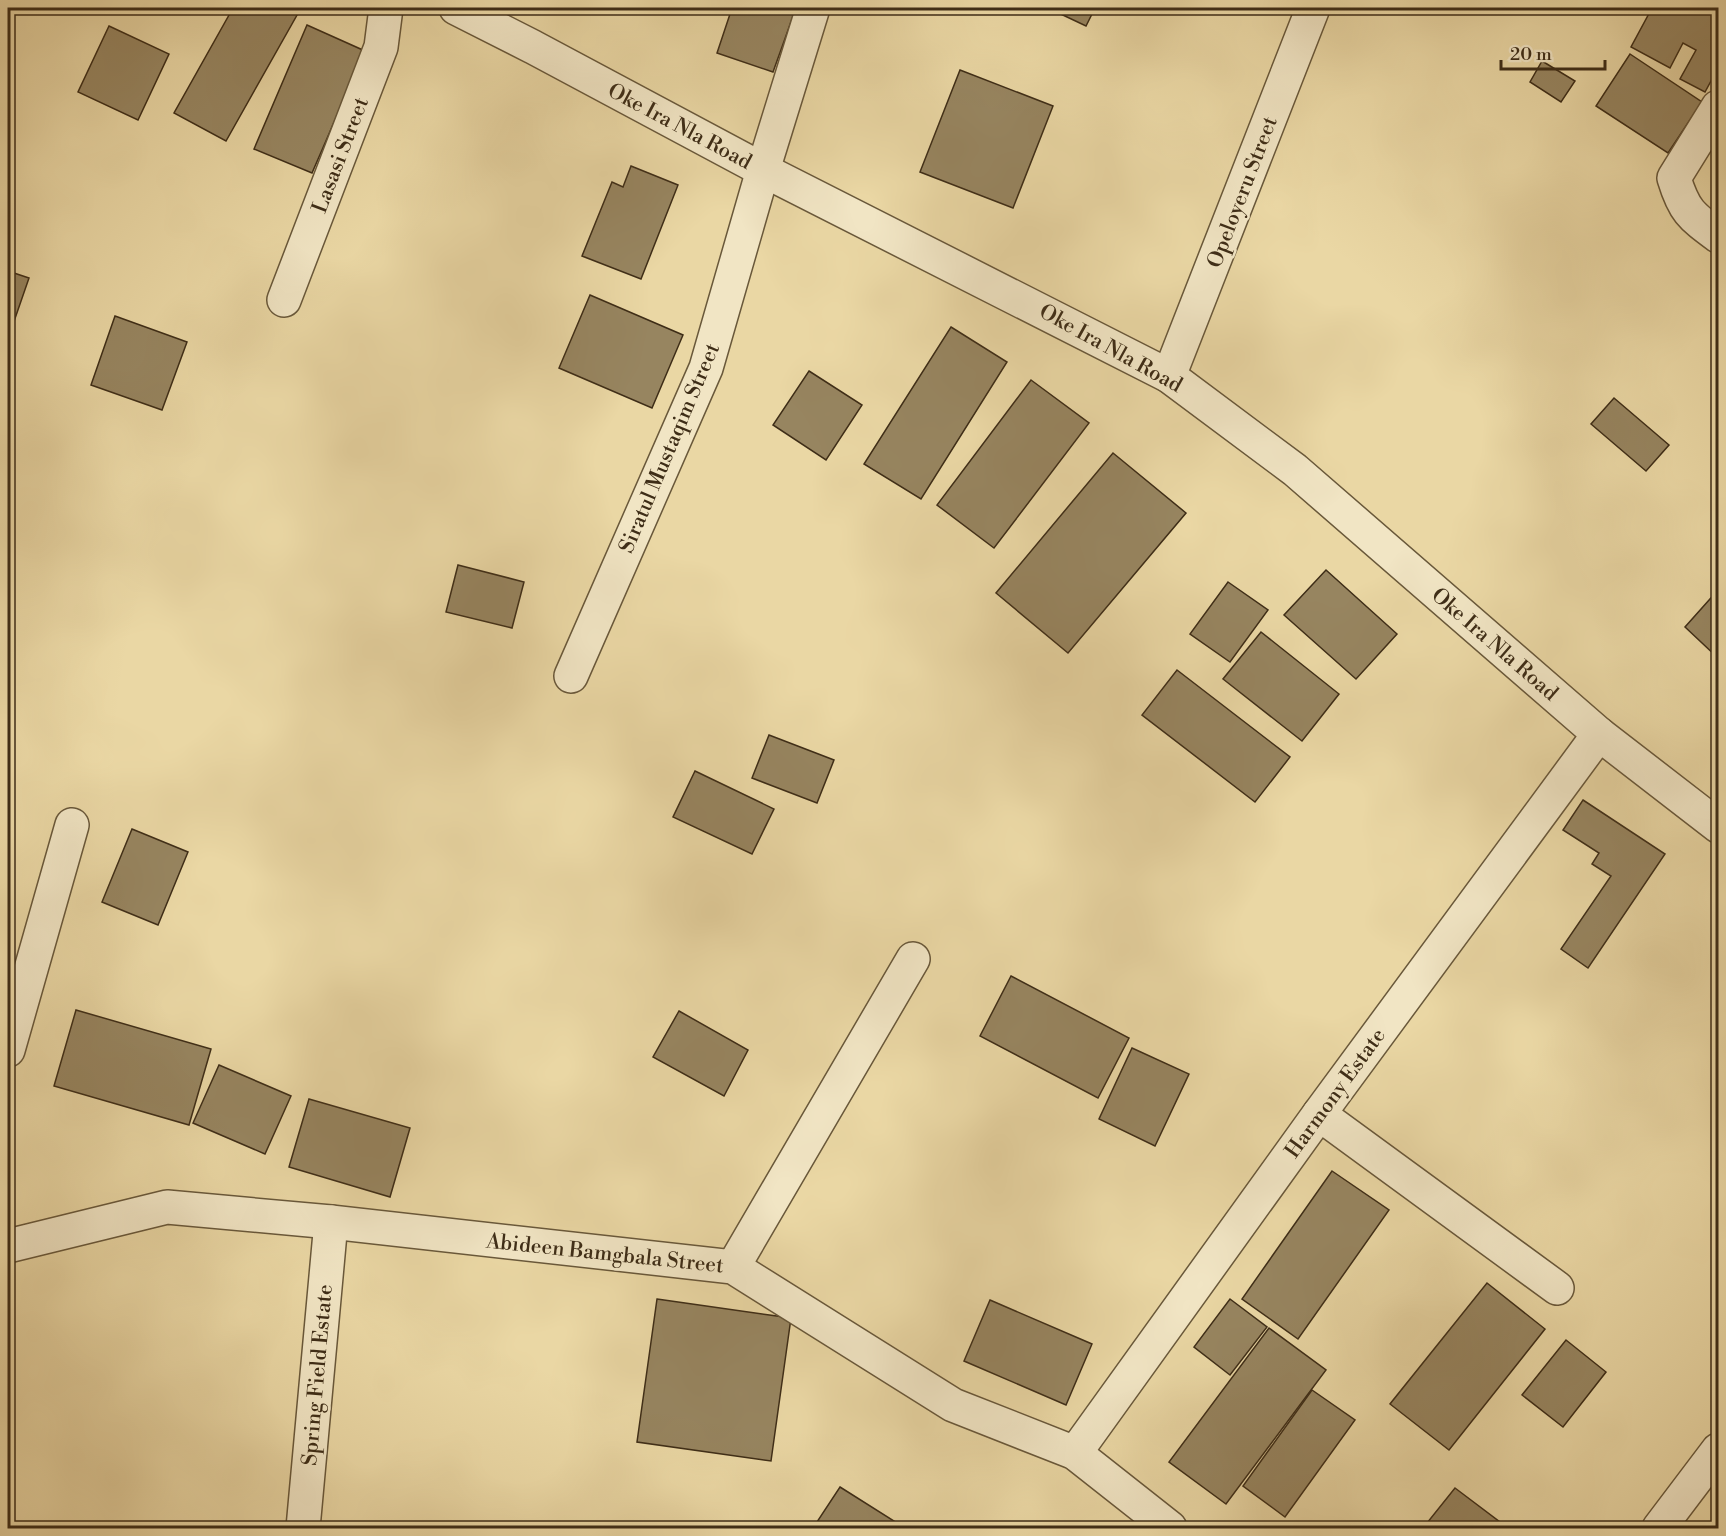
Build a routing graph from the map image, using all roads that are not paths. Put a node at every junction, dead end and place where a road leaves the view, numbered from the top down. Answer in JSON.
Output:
{"nodes":[{"id":1,"x":386,"y":8,"type":"edge"},
{"id":2,"x":456,"y":8,"type":"edge"},
{"id":3,"x":813,"y":8,"type":"edge"},
{"id":4,"x":1313,"y":8,"type":"edge"},
{"id":5,"x":1719,"y":107,"type":"edge"},
{"id":6,"x":763,"y":170,"type":"junction"},
{"id":7,"x":1719,"y":236,"type":"edge"},
{"id":8,"x":284,"y":300,"type":"dead end"},
{"id":9,"x":1169,"y":376,"type":"junction"},
{"id":10,"x":572,"y":676,"type":"dead end"},
{"id":11,"x":1599,"y":734,"type":"junction"},
{"id":12,"x":72,"y":825,"type":"dead end"},
{"id":13,"x":1719,"y":826,"type":"edge"},
{"id":14,"x":914,"y":959,"type":"dead end"},
{"id":15,"x":8,"y":1050,"type":"edge"},
{"id":16,"x":1319,"y":1114,"type":"junction"},
{"id":17,"x":331,"y":1222,"type":"junction"},
{"id":18,"x":8,"y":1246,"type":"edge"},
{"id":19,"x":733,"y":1267,"type":"junction"},
{"id":20,"x":1557,"y":1288,"type":"dead end"},
{"id":21,"x":1719,"y":1450,"type":"edge"},
{"id":22,"x":1075,"y":1453,"type":"junction"},
{"id":23,"x":303,"y":1528,"type":"edge"},
{"id":24,"x":1170,"y":1528,"type":"edge"},
{"id":25,"x":1659,"y":1528,"type":"edge"}],
"edges":[{"from":1,"to":8,"type":"street","name":"Lasasi Street"},
{"from":2,"to":6,"type":"street","name":"Oke Ira Nla Road"},
{"from":3,"to":6,"type":"street","name":"Siratul Mustaqim Street"},
{"from":4,"to":9,"type":"street","name":"Opeloyeru Street"},
{"from":5,"to":7,"type":"street"},
{"from":6,"to":9,"type":"street","name":"Oke Ira Nla Road"},
{"from":6,"to":10,"type":"street","name":"Siratul Mustaqim Street"},
{"from":9,"to":11,"type":"street","name":"Oke Ira Nla Road"},
{"from":11,"to":13,"type":"street","name":"Oke Ira Nla Road"},
{"from":11,"to":16,"type":"street","name":"Harmony Estate"},
{"from":12,"to":15,"type":"street"},
{"from":14,"to":19,"type":"street"},
{"from":16,"to":20,"type":"street"},
{"from":16,"to":22,"type":"street","name":"Harmony Estate"},
{"from":17,"to":18,"type":"street","name":"Abideen Bamgbala Street"},
{"from":17,"to":19,"type":"street","name":"Abideen Bamgbala Street"},
{"from":17,"to":23,"type":"street","name":"Spring Field Estate"},
{"from":19,"to":22,"type":"street","name":"Abideen Bamgbala Street"},
{"from":21,"to":25,"type":"street"},
{"from":22,"to":24,"type":"street","name":"Abideen Bamgbala Street"}]}
